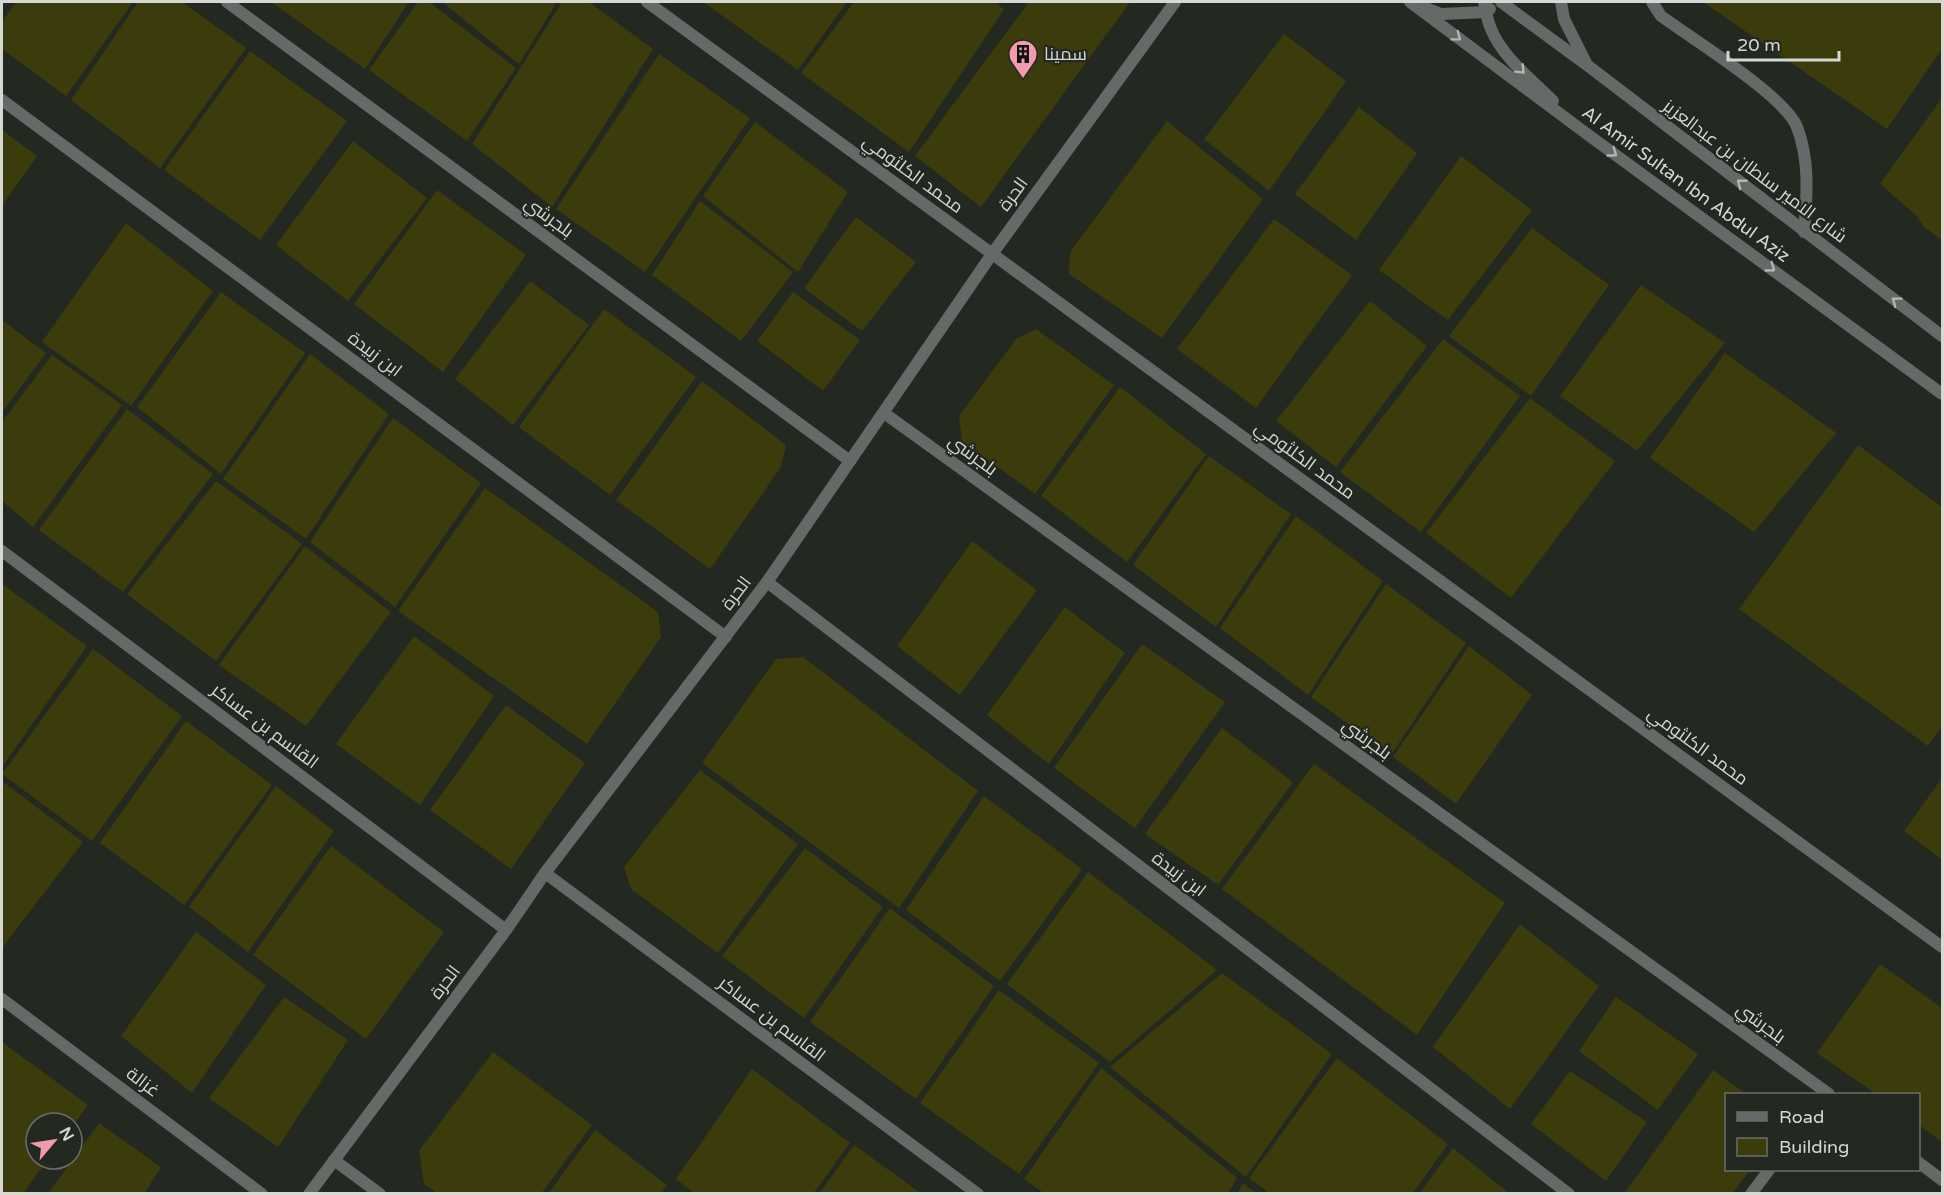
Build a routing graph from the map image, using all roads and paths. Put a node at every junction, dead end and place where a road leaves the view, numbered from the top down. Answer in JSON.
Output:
{"nodes":[{"id":1,"x":227,"y":2,"type":"edge"},
{"id":2,"x":647,"y":2,"type":"edge"},
{"id":3,"x":1175,"y":2,"type":"edge"},
{"id":4,"x":1411,"y":2,"type":"edge"},
{"id":5,"x":1503,"y":2,"type":"edge"},
{"id":6,"x":1562,"y":2,"type":"edge"},
{"id":7,"x":1652,"y":2,"type":"edge"},
{"id":8,"x":1485,"y":7,"type":"edge"},
{"id":9,"x":1587,"y":65,"type":"junction"},
{"id":10,"x":2,"y":100,"type":"edge"},
{"id":11,"x":1587,"y":134,"type":"junction"},
{"id":12,"x":1804,"y":232,"type":"junction"},
{"id":13,"x":992,"y":254,"type":"junction"},
{"id":14,"x":1942,"y":336,"type":"edge"},
{"id":15,"x":1942,"y":394,"type":"edge"},
{"id":16,"x":884,"y":413,"type":"junction"},
{"id":17,"x":850,"y":461,"type":"junction"},
{"id":18,"x":2,"y":551,"type":"edge"},
{"id":19,"x":767,"y":582,"type":"junction"},
{"id":20,"x":726,"y":637,"type":"junction"},
{"id":21,"x":545,"y":873,"type":"junction"},
{"id":22,"x":506,"y":930,"type":"junction"},
{"id":23,"x":1942,"y":947,"type":"edge"},
{"id":24,"x":2,"y":999,"type":"edge"},
{"id":25,"x":1826,"y":1093,"type":"edge"},
{"id":26,"x":334,"y":1160,"type":"junction"},
{"id":27,"x":1920,"y":1164,"type":"edge"},
{"id":28,"x":1768,"y":1171,"type":"edge"},
{"id":29,"x":1942,"y":1180,"type":"edge"},
{"id":30,"x":262,"y":1194,"type":"edge"},
{"id":31,"x":309,"y":1194,"type":"edge"},
{"id":32,"x":380,"y":1194,"type":"edge"},
{"id":33,"x":978,"y":1194,"type":"edge"},
{"id":34,"x":1569,"y":1194,"type":"edge"},
{"id":35,"x":1751,"y":1194,"type":"edge"}],
"edges":[{"from":1,"to":17,"type":"street","name":"بلجرشي"},
{"from":2,"to":13,"type":"street","name":"محمد الكلثومي"},
{"from":3,"to":13,"type":"street","name":"الحرة"},
{"from":4,"to":8,"type":"street"},
{"from":4,"to":11,"type":"street","name":"Al Amir Sultan Ibn Abdul Aziz","one_way":true},
{"from":5,"to":8,"type":"street"},
{"from":5,"to":9,"type":"street"},
{"from":6,"to":9,"type":"street","name":"شارع الامير سلطان بن عبدالعزيز"},
{"from":7,"to":12,"type":"street"},
{"from":8,"to":11,"type":"street","one_way":true},
{"from":12,"to":9,"type":"street","name":"شارع الامير سلطان بن عبدالعزيز","one_way":true},
{"from":10,"to":20,"type":"street","name":"ابن زبيدة"},
{"from":11,"to":15,"type":"street","name":"Al Amir Sultan Ibn Abdul Aziz","one_way":true},
{"from":14,"to":12,"type":"street","name":"شارع الامير سلطان بن عبدالعزيز","one_way":true},
{"from":13,"to":16,"type":"street","name":"الحرة"},
{"from":13,"to":23,"type":"street","name":"محمد الكلثومي"},
{"from":16,"to":17,"type":"street","name":"الحرة"},
{"from":16,"to":25,"type":"street","name":"بلجرشي"},
{"from":17,"to":19,"type":"street","name":"الحرة"},
{"from":18,"to":22,"type":"street","name":"القاسم بن عساكر"},
{"from":19,"to":20,"type":"street","name":"الحرة"},
{"from":19,"to":34,"type":"street","name":"ابن زبيدة"},
{"from":20,"to":21,"type":"street","name":"الحرة"},
{"from":21,"to":22,"type":"street","name":"الحرة"},
{"from":21,"to":33,"type":"street","name":"القاسم بن عساكر"},
{"from":22,"to":26,"type":"street","name":"الحرة"},
{"from":24,"to":30,"type":"street","name":"غزالة"},
{"from":26,"to":31,"type":"street","name":"الحرة"},
{"from":26,"to":32,"type":"street"},
{"from":27,"to":29,"type":"street"},
{"from":28,"to":35,"type":"street"}]}
